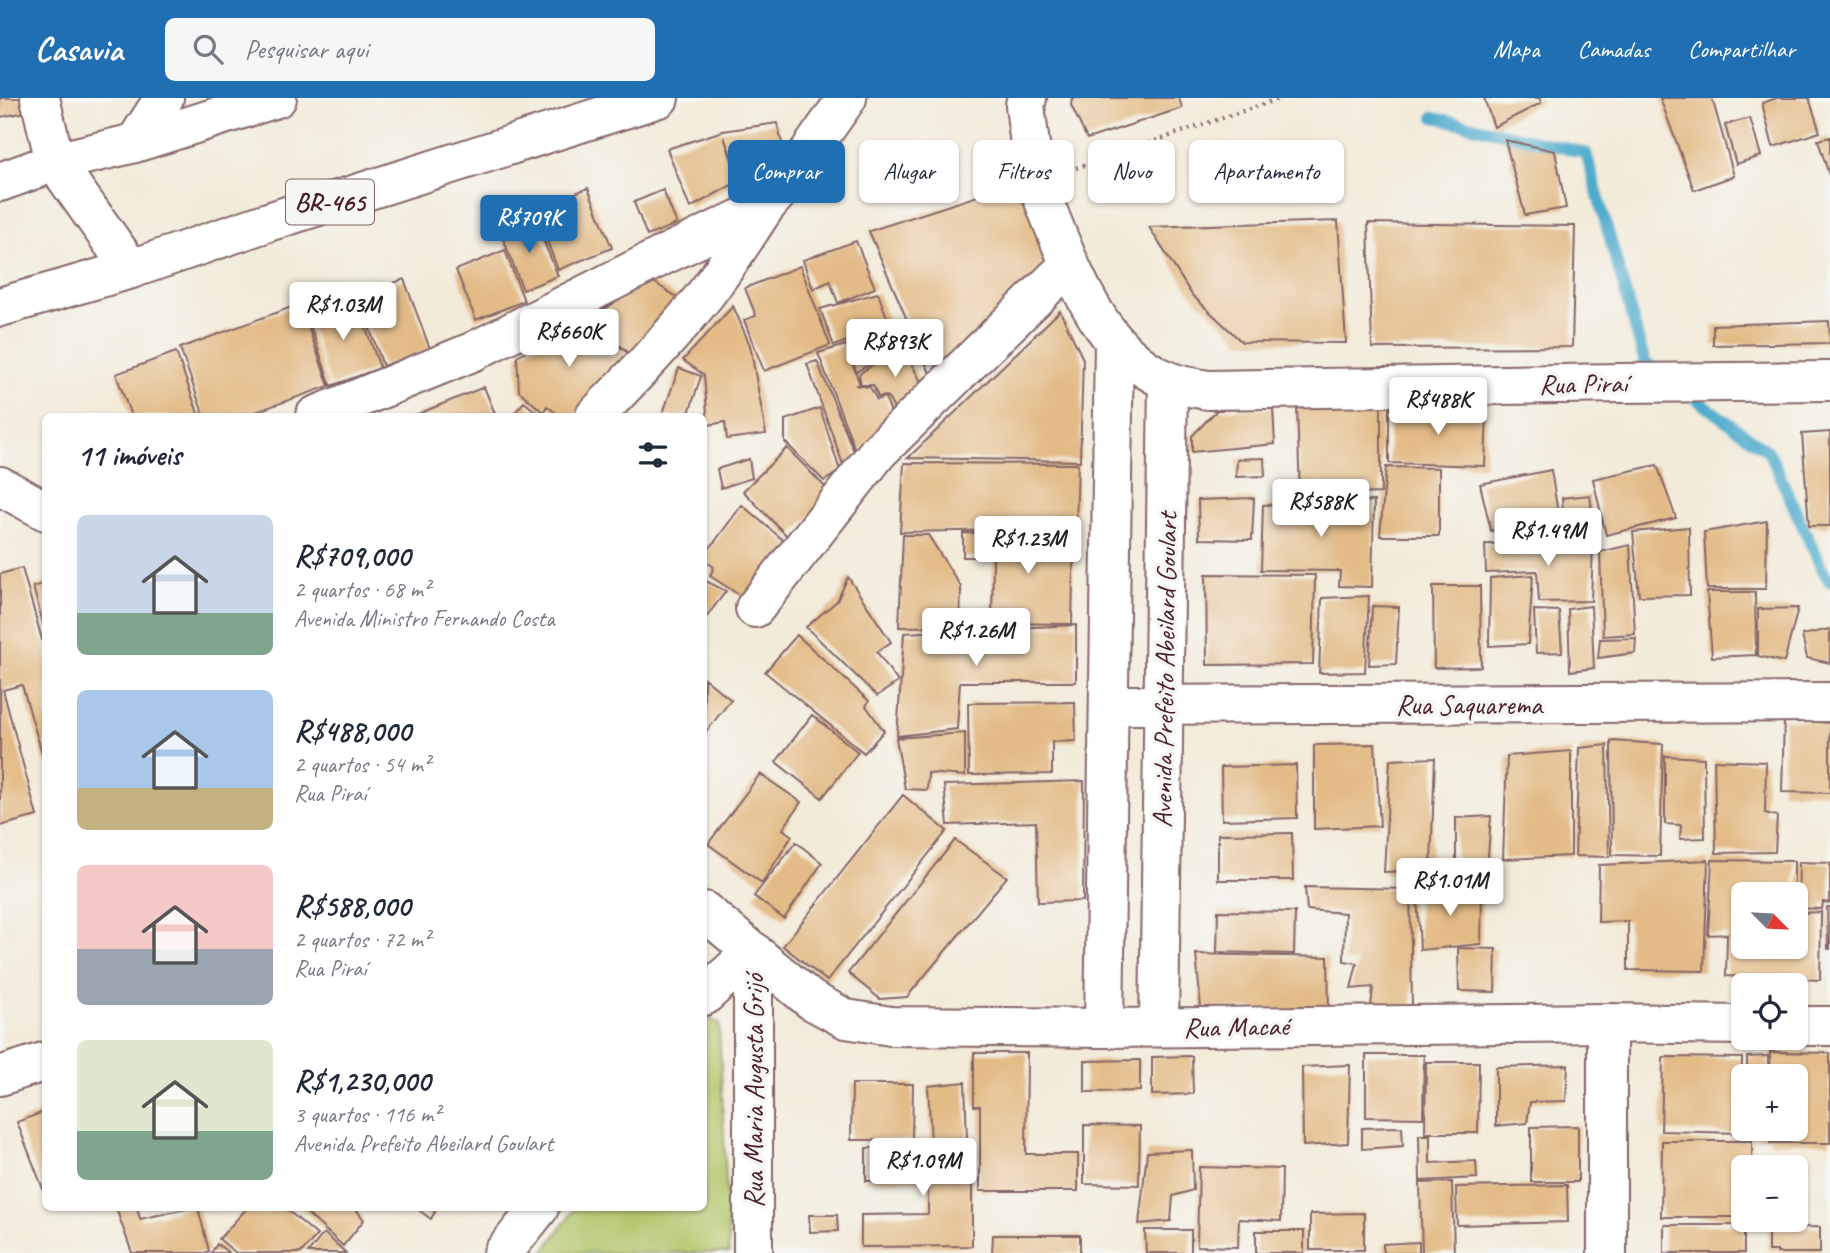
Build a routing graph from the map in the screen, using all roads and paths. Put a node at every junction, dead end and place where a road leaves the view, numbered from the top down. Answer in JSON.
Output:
{"nodes":[{"id":1,"x":40,"y":98,"type":"edge"},
{"id":2,"x":164,"y":98,"type":"edge"},
{"id":3,"x":277,"y":98,"type":"edge"},
{"id":4,"x":659,"y":98,"type":"edge"},
{"id":5,"x":847,"y":98,"type":"edge"},
{"id":6,"x":1281,"y":98,"type":"edge"},
{"id":7,"x":1021,"y":100,"type":"edge"},
{"id":8,"x":1029,"y":140,"type":"edge"},
{"id":9,"x":135,"y":143,"type":"junction"},
{"id":10,"x":55,"y":162,"type":"junction"},
{"id":11,"x":1074,"y":169,"type":"edge"},
{"id":12,"x":0,"y":183,"type":"edge"},
{"id":13,"x":1045,"y":203,"type":"edge"},
{"id":14,"x":765,"y":207,"type":"junction"},
{"id":15,"x":656,"y":259,"type":"junction"},
{"id":16,"x":1069,"y":265,"type":"junction"},
{"id":17,"x":131,"y":269,"type":"junction"},
{"id":18,"x":0,"y":307,"type":"edge"},
{"id":19,"x":695,"y":307,"type":"junction"},
{"id":20,"x":1114,"y":341,"type":"junction"},
{"id":21,"x":1168,"y":381,"type":"junction"},
{"id":22,"x":1830,"y":382,"type":"edge"},
{"id":23,"x":322,"y":413,"type":"edge"},
{"id":24,"x":598,"y":413,"type":"edge"},
{"id":25,"x":755,"y":608,"type":"dead end"},
{"id":26,"x":1830,"y":702,"type":"edge"},
{"id":27,"x":1109,"y":705,"type":"junction"},
{"id":28,"x":1164,"y":705,"type":"junction"},
{"id":29,"x":707,"y":913,"type":"edge"},
{"id":30,"x":753,"y":951,"type":"junction"},
{"id":31,"x":707,"y":993,"type":"edge"},
{"id":32,"x":1607,"y":1023,"type":"junction"},
{"id":33,"x":1731,"y":1025,"type":"edge"},
{"id":34,"x":1808,"y":1026,"type":"edge"},
{"id":35,"x":1830,"y":1026,"type":"edge"},
{"id":36,"x":1159,"y":1027,"type":"junction"},
{"id":37,"x":1104,"y":1028,"type":"junction"},
{"id":38,"x":42,"y":1062,"type":"edge"},
{"id":39,"x":0,"y":1076,"type":"edge"},
{"id":40,"x":537,"y":1211,"type":"edge"},
{"id":41,"x":503,"y":1253,"type":"edge"},
{"id":42,"x":753,"y":1253,"type":"edge"},
{"id":43,"x":1607,"y":1253,"type":"edge"}],
"edges":[{"from":1,"to":10,"type":"main road"},
{"from":2,"to":9,"type":"main road"},
{"from":3,"to":9,"type":"main road"},
{"from":4,"to":17,"type":"main road","number":"BR-465"},
{"from":5,"to":14,"type":"main road"},
{"from":6,"to":11,"type":"path"},
{"from":7,"to":8,"type":"main road"},
{"from":9,"to":10,"type":"main road"},
{"from":10,"to":12,"type":"main road"},
{"from":10,"to":17,"type":"main road"},
{"from":13,"to":16,"type":"main road"},
{"from":14,"to":15,"type":"main road"},
{"from":14,"to":19,"type":"main road"},
{"from":15,"to":19,"type":"main road"},
{"from":15,"to":23,"type":"main road"},
{"from":16,"to":20,"type":"main road"},
{"from":16,"to":25,"type":"main road"},
{"from":17,"to":18,"type":"main road","number":"BR-465"},
{"from":19,"to":24,"type":"main road"},
{"from":20,"to":21,"type":"main road"},
{"from":20,"to":27,"type":"main road","name":"Avenida Prefeito Abeilard Goulart"},
{"from":21,"to":22,"type":"main road","name":"Rua Piraí"},
{"from":21,"to":28,"type":"main road","name":"Avenida Prefeito Abeilard Goulart"},
{"from":26,"to":28,"type":"main road","name":"Rua Saquarema"},
{"from":27,"to":28,"type":"main road","name":"Rua Saquarema"},
{"from":27,"to":37,"type":"main road","name":"Avenida Prefeito Abeilard Goulart"},
{"from":28,"to":36,"type":"main road","name":"Avenida Prefeito Abeilard Goulart"},
{"from":29,"to":30,"type":"main road","name":"Rua Maria Augusta Grijó"},
{"from":30,"to":31,"type":"main road"},
{"from":30,"to":37,"type":"main road","name":"Rua Macaé"},
{"from":30,"to":42,"type":"main road","name":"Rua Maria Augusta Grijó"},
{"from":32,"to":33,"type":"main road","name":"Rua Macaé"},
{"from":32,"to":36,"type":"main road","name":"Rua Macaé"},
{"from":32,"to":43,"type":"main road"},
{"from":34,"to":35,"type":"main road"},
{"from":36,"to":37,"type":"main road","name":"Rua Macaé"},
{"from":38,"to":39,"type":"main road"},
{"from":40,"to":41,"type":"main road"}]}
